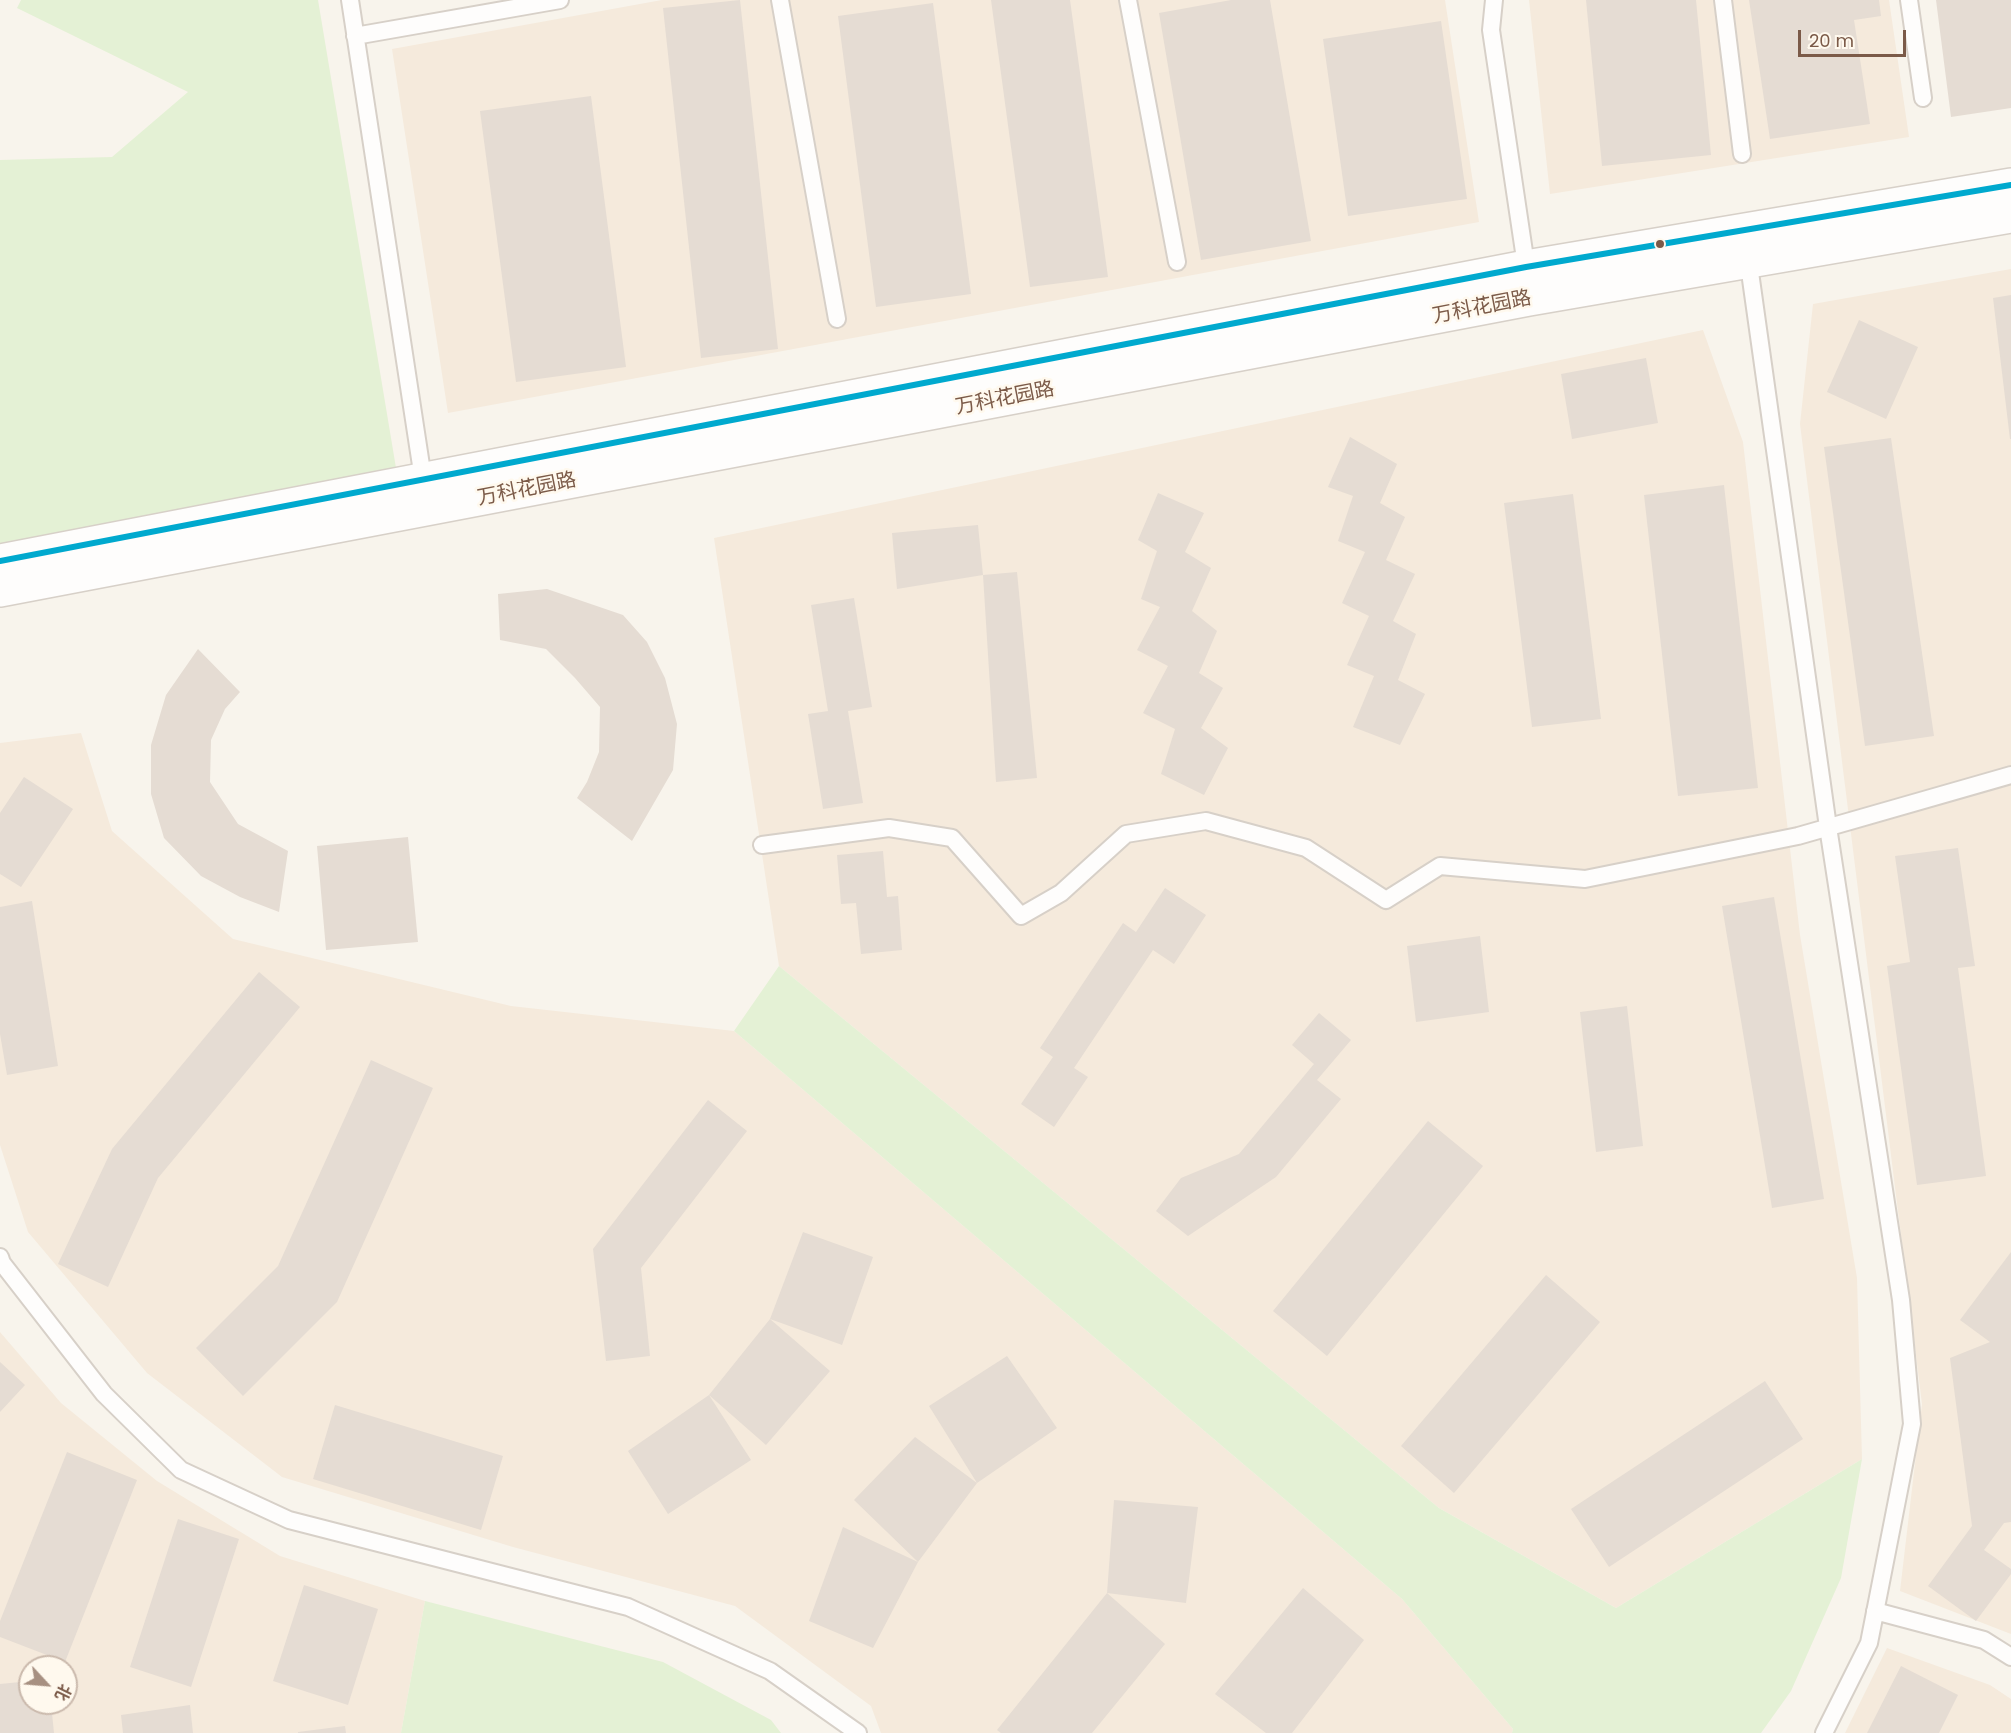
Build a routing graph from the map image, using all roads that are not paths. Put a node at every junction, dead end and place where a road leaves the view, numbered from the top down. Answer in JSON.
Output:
{"nodes":[{"id":1,"x":350,"y":0,"type":"edge"},
{"id":2,"x":780,"y":0,"type":"edge"},
{"id":3,"x":1128,"y":0,"type":"edge"},
{"id":4,"x":1494,"y":0,"type":"edge"},
{"id":5,"x":1723,"y":0,"type":"edge"},
{"id":6,"x":1909,"y":0,"type":"edge"},
{"id":7,"x":551,"y":1,"type":"edge"},
{"id":8,"x":355,"y":36,"type":"junction"},
{"id":9,"x":1923,"y":98,"type":"dead end"},
{"id":10,"x":1742,"y":154,"type":"dead end"},
{"id":11,"x":2011,"y":185,"type":"edge"},
{"id":12,"x":2011,"y":216,"type":"edge"},
{"id":13,"x":1744,"y":230,"type":"junction"},
{"id":14,"x":1177,"y":262,"type":"dead end"},
{"id":15,"x":1749,"y":263,"type":"junction"},
{"id":16,"x":1526,"y":267,"type":"junction"},
{"id":17,"x":1529,"y":299,"type":"junction"},
{"id":18,"x":837,"y":319,"type":"dead end"},
{"id":19,"x":425,"y":494,"type":"junction"},
{"id":20,"x":0,"y":561,"type":"edge"},
{"id":21,"x":0,"y":590,"type":"edge"},
{"id":22,"x":2011,"y":776,"type":"edge"},
{"id":23,"x":1828,"y":827,"type":"junction"},
{"id":24,"x":762,"y":845,"type":"dead end"},
{"id":25,"x":0,"y":1257,"type":"edge"},
{"id":26,"x":1875,"y":1611,"type":"junction"},
{"id":27,"x":2011,"y":1657,"type":"edge"},
{"id":28,"x":858,"y":1733,"type":"edge"},
{"id":29,"x":1824,"y":1733,"type":"edge"}],
"edges":[{"from":1,"to":8,"type":"lane"},
{"from":2,"to":18,"type":"lane"},
{"from":3,"to":14,"type":"lane"},
{"from":4,"to":16,"type":"lane"},
{"from":5,"to":10,"type":"lane"},
{"from":6,"to":9,"type":"lane"},
{"from":7,"to":8,"type":"lane"},
{"from":8,"to":19,"type":"lane"},
{"from":11,"to":13,"type":"street","name":"万科花园路"},
{"from":12,"to":15,"type":"street","name":"万科花园路"},
{"from":13,"to":15,"type":"lane"},
{"from":13,"to":16,"type":"street","name":"万科花园路"},
{"from":15,"to":17,"type":"street","name":"万科花园路"},
{"from":15,"to":23,"type":"lane"},
{"from":16,"to":17,"type":"lane"},
{"from":16,"to":19,"type":"street","name":"万科花园路"},
{"from":17,"to":19,"type":"street","name":"万科花园路"},
{"from":19,"to":20,"type":"street","name":"万科花园路"},
{"from":19,"to":21,"type":"street","name":"万科花园路"},
{"from":22,"to":23,"type":"lane"},
{"from":23,"to":24,"type":"lane"},
{"from":23,"to":26,"type":"lane"},
{"from":25,"to":28,"type":"lane"},
{"from":26,"to":27,"type":"lane"},
{"from":26,"to":29,"type":"lane"}]}
